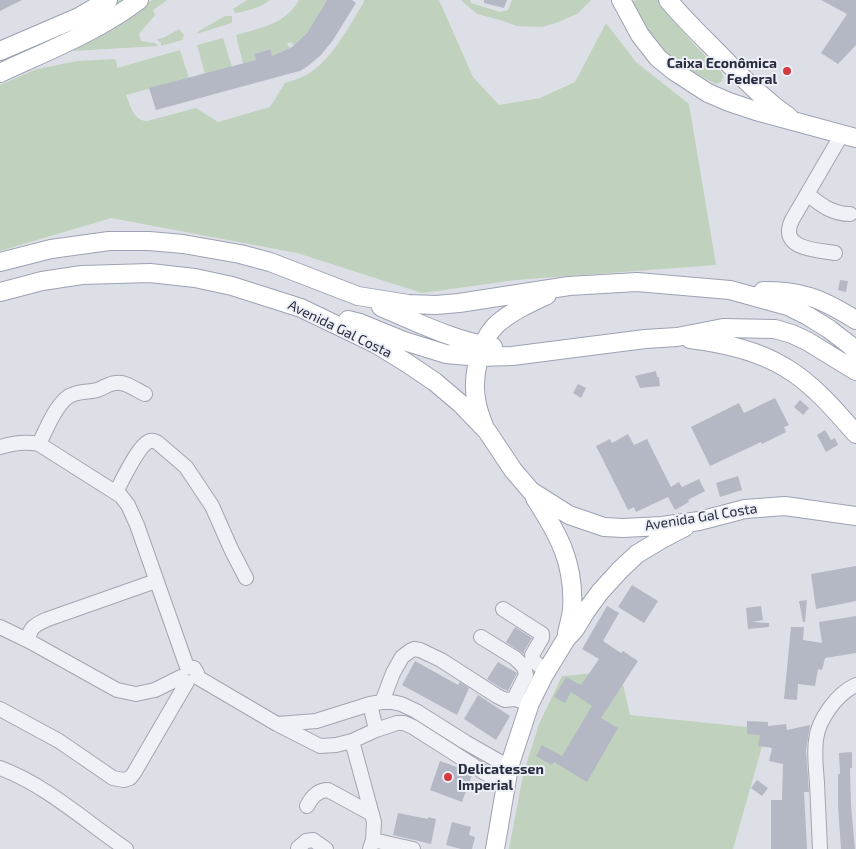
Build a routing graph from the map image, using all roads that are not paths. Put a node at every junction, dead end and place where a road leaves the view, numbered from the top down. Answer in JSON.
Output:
{"nodes":[{"id":1,"x":108,"y":0,"type":"edge"},
{"id":2,"x":139,"y":0,"type":"edge"},
{"id":3,"x":621,"y":0,"type":"edge"},
{"id":4,"x":668,"y":0,"type":"edge"},
{"id":5,"x":0,"y":51,"type":"edge"},
{"id":6,"x":729,"y":63,"type":"junction"},
{"id":7,"x":0,"y":73,"type":"edge"},
{"id":8,"x":708,"y":93,"type":"junction"},
{"id":9,"x":796,"y":122,"type":"junction"},
{"id":10,"x":849,"y":136,"type":"edge"},
{"id":11,"x":807,"y":194,"type":"junction"},
{"id":12,"x":850,"y":214,"type":"dead end"},
{"id":13,"x":835,"y":253,"type":"dead end"},
{"id":14,"x":0,"y":262,"type":"edge"},
{"id":15,"x":568,"y":286,"type":"junction"},
{"id":16,"x":730,"y":290,"type":"junction"},
{"id":17,"x":0,"y":292,"type":"edge"},
{"id":18,"x":358,"y":296,"type":"junction"},
{"id":19,"x":301,"y":308,"type":"junction"},
{"id":20,"x":856,"y":320,"type":"edge"},
{"id":21,"x":677,"y":337,"type":"junction"},
{"id":22,"x":481,"y":351,"type":"junction"},
{"id":23,"x":856,"y":352,"type":"edge"},
{"id":24,"x":856,"y":370,"type":"edge"},
{"id":25,"x":144,"y":394,"type":"dead end"},
{"id":26,"x":486,"y":431,"type":"junction"},
{"id":27,"x":856,"y":434,"type":"edge"},
{"id":28,"x":39,"y":444,"type":"junction"},
{"id":29,"x":0,"y":447,"type":"edge"},
{"id":30,"x":531,"y":491,"type":"junction"},
{"id":31,"x":116,"y":492,"type":"junction"},
{"id":32,"x":856,"y":503,"type":"edge"},
{"id":33,"x":785,"y":506,"type":"junction"},
{"id":34,"x":856,"y":516,"type":"edge"},
{"id":35,"x":699,"y":520,"type":"junction"},
{"id":36,"x":246,"y":578,"type":"dead end"},
{"id":37,"x":156,"y":580,"type":"junction"},
{"id":38,"x":503,"y":609,"type":"dead end"},
{"id":39,"x":0,"y":627,"type":"edge"},
{"id":40,"x":481,"y":638,"type":"dead end"},
{"id":41,"x":566,"y":640,"type":"junction"},
{"id":42,"x":29,"y":641,"type":"junction"},
{"id":43,"x":547,"y":670,"type":"junction"},
{"id":44,"x":188,"y":676,"type":"junction"},
{"id":45,"x":856,"y":685,"type":"edge"},
{"id":46,"x":522,"y":701,"type":"junction"},
{"id":47,"x":376,"y":703,"type":"junction"},
{"id":48,"x":0,"y":709,"type":"edge"},
{"id":49,"x":316,"y":721,"type":"junction"},
{"id":50,"x":277,"y":724,"type":"junction"},
{"id":51,"x":376,"y":730,"type":"junction"},
{"id":52,"x":352,"y":741,"type":"junction"},
{"id":53,"x":320,"y":746,"type":"junction"},
{"id":54,"x":0,"y":768,"type":"edge"},
{"id":55,"x":507,"y":776,"type":"junction"},
{"id":56,"x":307,"y":806,"type":"dead end"},
{"id":57,"x":372,"y":814,"type":"junction"},
{"id":58,"x":372,"y":844,"type":"edge"},
{"id":59,"x":298,"y":848,"type":"edge"},
{"id":60,"x":126,"y":849,"type":"edge"},
{"id":61,"x":326,"y":849,"type":"edge"},
{"id":62,"x":413,"y":849,"type":"edge"},
{"id":63,"x":495,"y":849,"type":"edge"},
{"id":64,"x":820,"y":849,"type":"edge"}],
"edges":[{"from":1,"to":5,"type":"main road"},
{"from":2,"to":7,"type":"main road"},
{"from":3,"to":8,"type":"main road"},
{"from":4,"to":6,"type":"main road"},
{"from":6,"to":8,"type":"main road"},
{"from":6,"to":9,"type":"main road"},
{"from":8,"to":9,"type":"main road"},
{"from":9,"to":10,"type":"main road"},
{"from":10,"to":11,"type":"street"},
{"from":11,"to":12,"type":"street"},
{"from":11,"to":13,"type":"street"},
{"from":14,"to":18,"type":"main road"},
{"from":15,"to":16,"type":"main road"},
{"from":15,"to":18,"type":"main road"},
{"from":15,"to":22,"type":"main road"},
{"from":16,"to":20,"type":"main road"},
{"from":16,"to":23,"type":"main road"},
{"from":17,"to":19,"type":"main road","name":"Avenida Gal Costa"},
{"from":18,"to":22,"type":"main road"},
{"from":19,"to":22,"type":"main road"},
{"from":19,"to":26,"type":"main road","name":"Avenida Gal Costa"},
{"from":21,"to":22,"type":"main road"},
{"from":21,"to":24,"type":"main road"},
{"from":21,"to":27,"type":"main road"},
{"from":22,"to":26,"type":"main road"},
{"from":25,"to":28,"type":"street"},
{"from":26,"to":30,"type":"main road","name":"Avenida Gal Costa"},
{"from":28,"to":29,"type":"street"},
{"from":28,"to":31,"type":"street"},
{"from":30,"to":35,"type":"main road","name":"Avenida Gal Costa"},
{"from":30,"to":41,"type":"main road"},
{"from":31,"to":36,"type":"street"},
{"from":31,"to":37,"type":"street"},
{"from":32,"to":33,"type":"main road"},
{"from":33,"to":34,"type":"main road","name":"Avenida Gal Costa"},
{"from":33,"to":35,"type":"main road","name":"Avenida Gal Costa"},
{"from":35,"to":41,"type":"main road"},
{"from":37,"to":42,"type":"street"},
{"from":37,"to":44,"type":"street"},
{"from":38,"to":43,"type":"street"},
{"from":39,"to":42,"type":"street"},
{"from":40,"to":46,"type":"street"},
{"from":41,"to":43,"type":"main road"},
{"from":42,"to":44,"type":"street"},
{"from":43,"to":46,"type":"main road"},
{"from":44,"to":48,"type":"street"},
{"from":44,"to":50,"type":"street"},
{"from":45,"to":64,"type":"street"},
{"from":46,"to":47,"type":"street"},
{"from":46,"to":55,"type":"main road"},
{"from":47,"to":49,"type":"street"},
{"from":47,"to":51,"type":"street"},
{"from":47,"to":55,"type":"street"},
{"from":49,"to":50,"type":"street"},
{"from":49,"to":53,"type":"street"},
{"from":50,"to":53,"type":"street"},
{"from":51,"to":52,"type":"street"},
{"from":51,"to":55,"type":"street"},
{"from":52,"to":53,"type":"street"},
{"from":52,"to":57,"type":"street"},
{"from":54,"to":60,"type":"street"},
{"from":55,"to":63,"type":"main road"},
{"from":56,"to":57,"type":"street"},
{"from":57,"to":58,"type":"street"},
{"from":58,"to":62,"type":"street"},
{"from":59,"to":61,"type":"street"}]}
